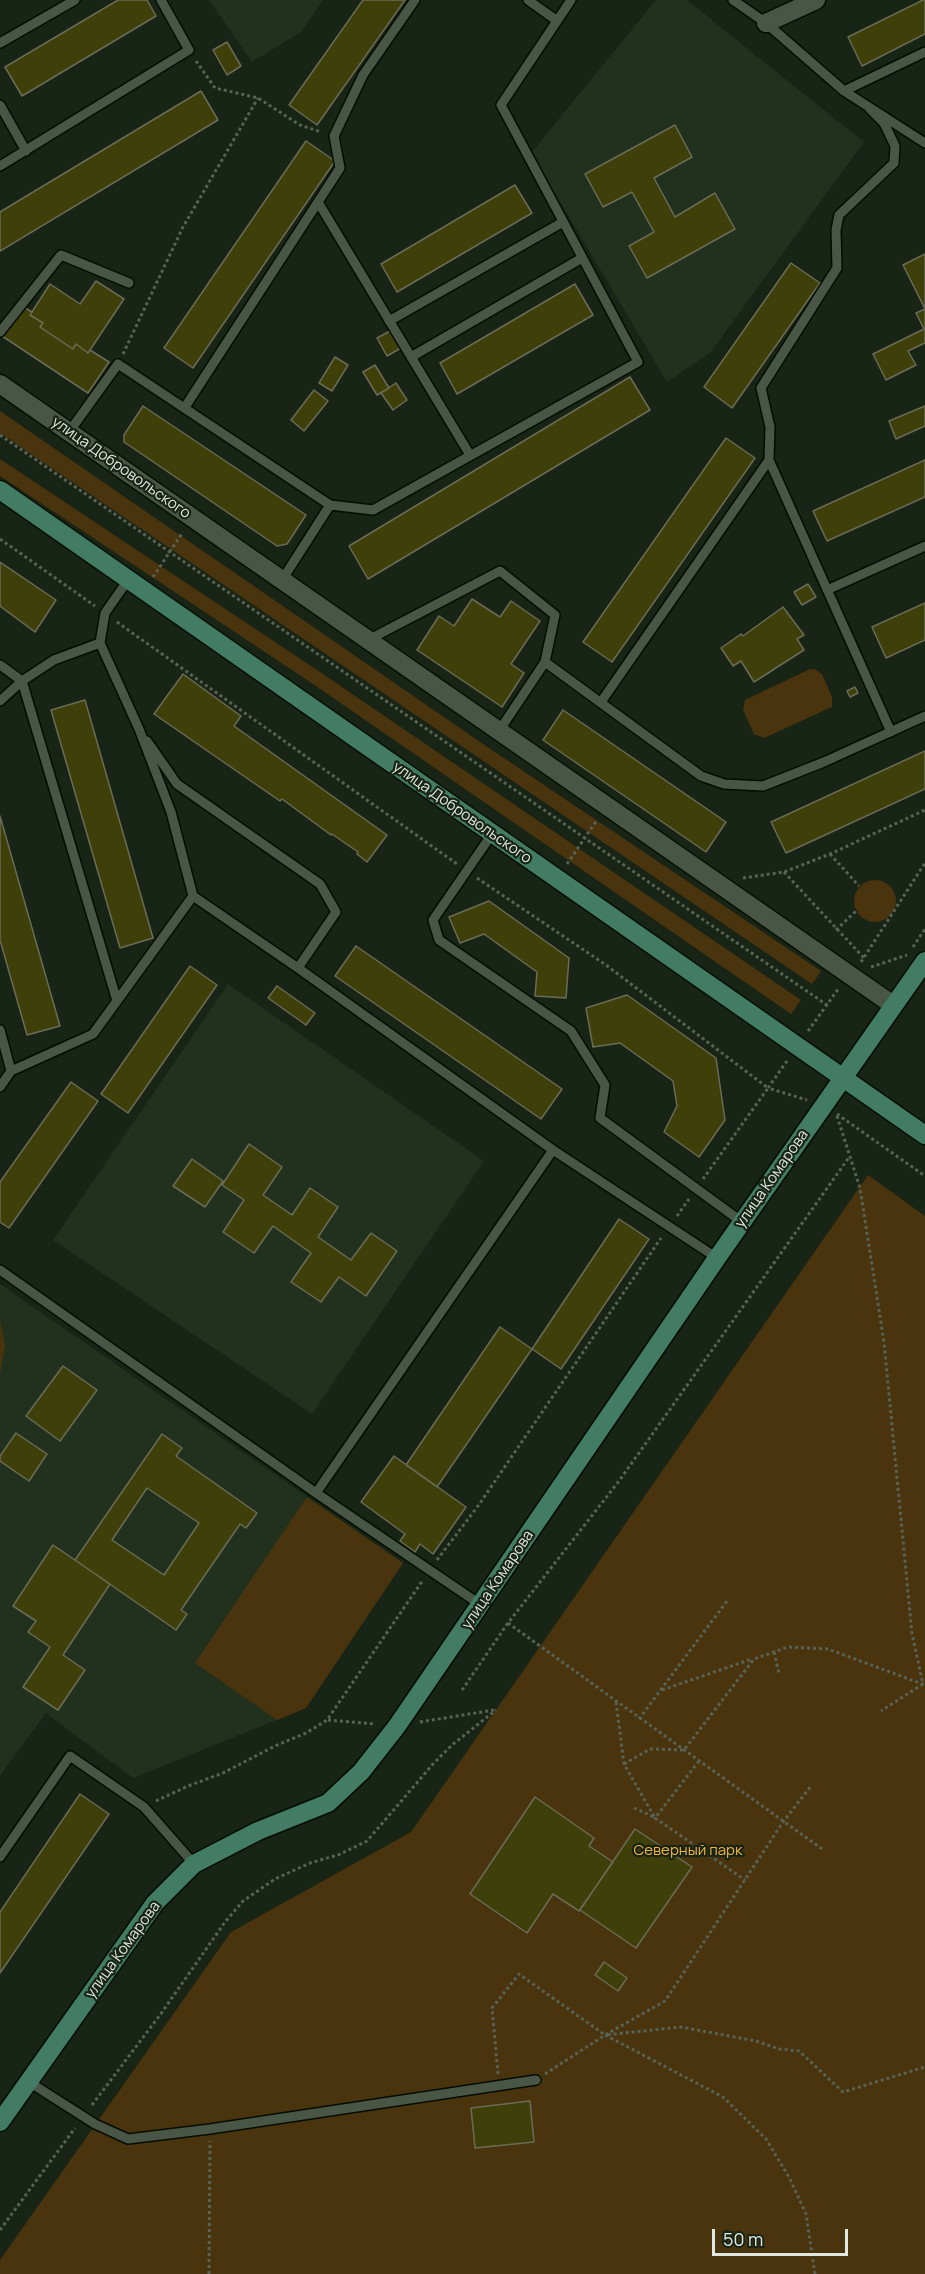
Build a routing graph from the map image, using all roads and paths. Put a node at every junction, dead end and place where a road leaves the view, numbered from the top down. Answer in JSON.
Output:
{"nodes":[{"id":1,"x":75,"y":0,"type":"edge"},
{"id":2,"x":161,"y":0,"type":"edge"},
{"id":3,"x":415,"y":0,"type":"edge"},
{"id":4,"x":528,"y":0,"type":"edge"},
{"id":5,"x":571,"y":0,"type":"edge"},
{"id":6,"x":733,"y":0,"type":"edge"},
{"id":7,"x":816,"y":0,"type":"edge"},
{"id":8,"x":556,"y":20,"type":"junction"},
{"id":9,"x":766,"y":23,"type":"junction"},
{"id":10,"x":0,"y":43,"type":"edge"},
{"id":11,"x":189,"y":50,"type":"junction"},
{"id":12,"x":925,"y":52,"type":"edge"},
{"id":13,"x":844,"y":91,"type":"junction"},
{"id":14,"x":258,"y":98,"type":"junction"},
{"id":15,"x":0,"y":105,"type":"edge"},
{"id":16,"x":870,"y":109,"type":"junction"},
{"id":17,"x":334,"y":136,"type":"junction"},
{"id":18,"x":925,"y":143,"type":"edge"},
{"id":19,"x":26,"y":151,"type":"junction"},
{"id":20,"x":0,"y":166,"type":"edge"},
{"id":21,"x":318,"y":202,"type":"junction"},
{"id":22,"x":563,"y":222,"type":"junction"},
{"id":23,"x":582,"y":258,"type":"junction"},
{"id":24,"x":129,"y":283,"type":"dead end"},
{"id":25,"x":389,"y":321,"type":"junction"},
{"id":26,"x":0,"y":332,"type":"edge"},
{"id":27,"x":411,"y":357,"type":"junction"},
{"id":28,"x":118,"y":364,"type":"junction"},
{"id":29,"x":0,"y":384,"type":"edge"},
{"id":30,"x":185,"y":407,"type":"junction"},
{"id":31,"x":69,"y":432,"type":"junction"},
{"id":32,"x":0,"y":435,"type":"edge"},
{"id":33,"x":470,"y":455,"type":"junction"},
{"id":34,"x":769,"y":460,"type":"junction"},
{"id":35,"x":0,"y":490,"type":"edge"},
{"id":36,"x":330,"y":505,"type":"junction"},
{"id":37,"x":193,"y":518,"type":"junction"},
{"id":38,"x":0,"y":539,"type":"edge"},
{"id":39,"x":925,"y":546,"type":"edge"},
{"id":40,"x":170,"y":552,"type":"junction"},
{"id":41,"x":128,"y":579,"type":"junction"},
{"id":42,"x":282,"y":580,"type":"junction"},
{"id":43,"x":827,"y":590,"type":"junction"},
{"id":44,"x":144,"y":591,"type":"junction"},
{"id":45,"x":105,"y":613,"type":"junction"},
{"id":46,"x":368,"y":640,"type":"junction"},
{"id":47,"x":100,"y":643,"type":"junction"},
{"id":48,"x":545,"y":662,"type":"junction"},
{"id":49,"x":0,"y":664,"type":"edge"},
{"id":50,"x":22,"y":681,"type":"junction"},
{"id":51,"x":0,"y":701,"type":"edge"},
{"id":52,"x":601,"y":702,"type":"junction"},
{"id":53,"x":925,"y":717,"type":"edge"},
{"id":54,"x":138,"y":729,"type":"junction"},
{"id":55,"x":500,"y":731,"type":"junction"},
{"id":56,"x":891,"y":732,"type":"junction"},
{"id":57,"x":607,"y":806,"type":"junction"},
{"id":58,"x":925,"y":810,"type":"edge"},
{"id":59,"x":492,"y":834,"type":"junction"},
{"id":60,"x":585,"y":838,"type":"junction"},
{"id":61,"x":830,"y":854,"type":"junction"},
{"id":62,"x":925,"y":863,"type":"edge"},
{"id":63,"x":467,"y":871,"type":"junction"},
{"id":64,"x":784,"y":872,"type":"junction"},
{"id":65,"x":557,"y":879,"type":"junction"},
{"id":66,"x":717,"y":882,"type":"junction"},
{"id":67,"x":859,"y":886,"type":"dead end"},
{"id":68,"x":193,"y":896,"type":"junction"},
{"id":69,"x":856,"y":911,"type":"dead end"},
{"id":70,"x":925,"y":929,"type":"edge"},
{"id":71,"x":836,"y":930,"type":"junction"},
{"id":72,"x":864,"y":958,"type":"junction"},
{"id":73,"x":925,"y":961,"type":"edge"},
{"id":74,"x":298,"y":968,"type":"junction"},
{"id":75,"x":849,"y":974,"type":"junction"},
{"id":76,"x":117,"y":1001,"type":"junction"},
{"id":77,"x":827,"y":1005,"type":"dead end"},
{"id":78,"x":893,"y":1005,"type":"junction"},
{"id":79,"x":0,"y":1030,"type":"edge"},
{"id":80,"x":11,"y":1071,"type":"junction"},
{"id":81,"x":843,"y":1078,"type":"junction"},
{"id":82,"x":0,"y":1087,"type":"edge"},
{"id":83,"x":768,"y":1088,"type":"junction"},
{"id":84,"x":830,"y":1109,"type":"junction"},
{"id":85,"x":925,"y":1135,"type":"edge"},
{"id":86,"x":553,"y":1150,"type":"junction"},
{"id":87,"x":850,"y":1156,"type":"junction"},
{"id":88,"x":925,"y":1176,"type":"edge"},
{"id":89,"x":696,"y":1189,"type":"junction"},
{"id":90,"x":742,"y":1222,"type":"junction"},
{"id":91,"x":669,"y":1227,"type":"junction"},
{"id":92,"x":717,"y":1258,"type":"junction"},
{"id":93,"x":0,"y":1270,"type":"edge"},
{"id":94,"x":316,"y":1493,"type":"junction"},
{"id":95,"x":430,"y":1570,"type":"junction"},
{"id":96,"x":727,"y":1601,"type":"dead end"},
{"id":97,"x":481,"y":1605,"type":"junction"},
{"id":98,"x":508,"y":1623,"type":"junction"},
{"id":99,"x":774,"y":1652,"type":"junction"},
{"id":100,"x":754,"y":1659,"type":"junction"},
{"id":101,"x":780,"y":1673,"type":"dead end"},
{"id":102,"x":924,"y":1685,"type":"edge"},
{"id":103,"x":462,"y":1690,"type":"dead end"},
{"id":104,"x":661,"y":1690,"type":"junction"},
{"id":105,"x":615,"y":1702,"type":"junction"},
{"id":106,"x":496,"y":1710,"type":"dead end"},
{"id":107,"x":881,"y":1711,"type":"dead end"},
{"id":108,"x":639,"y":1719,"type":"junction"},
{"id":109,"x":684,"y":1750,"type":"junction"},
{"id":110,"x":699,"y":1761,"type":"junction"},
{"id":111,"x":624,"y":1764,"type":"junction"},
{"id":112,"x":811,"y":1786,"type":"dead end"},
{"id":113,"x":144,"y":1808,"type":"junction"},
{"id":114,"x":634,"y":1808,"type":"dead end"},
{"id":115,"x":655,"y":1818,"type":"junction"},
{"id":116,"x":783,"y":1822,"type":"junction"},
{"id":117,"x":822,"y":1849,"type":"dead end"},
{"id":118,"x":0,"y":1857,"type":"edge"},
{"id":119,"x":194,"y":1864,"type":"junction"},
{"id":120,"x":745,"y":1880,"type":"junction"},
{"id":121,"x":605,"y":2035,"type":"junction"},
{"id":122,"x":925,"y":2067,"type":"edge"},
{"id":123,"x":536,"y":2080,"type":"joint"},
{"id":124,"x":29,"y":2082,"type":"junction"},
{"id":125,"x":499,"y":2085,"type":"junction"},
{"id":126,"x":84,"y":2116,"type":"junction"},
{"id":127,"x":0,"y":2122,"type":"edge"},
{"id":128,"x":210,"y":2129,"type":"junction"},
{"id":129,"x":0,"y":2230,"type":"edge"},
{"id":130,"x":209,"y":2274,"type":"edge"},
{"id":131,"x":815,"y":2274,"type":"edge"}],
"edges":[{"from":1,"to":10,"type":"lane"},
{"from":2,"to":11,"type":"lane"},
{"from":3,"to":17,"type":"lane"},
{"from":4,"to":8,"type":"lane"},
{"from":5,"to":8,"type":"lane"},
{"from":6,"to":9,"type":"lane"},
{"from":7,"to":9,"type":"street"},
{"from":8,"to":22,"type":"lane"},
{"from":9,"to":13,"type":"lane"},
{"from":11,"to":14,"type":"path"},
{"from":11,"to":19,"type":"lane"},
{"from":12,"to":13,"type":"lane"},
{"from":13,"to":16,"type":"lane"},
{"from":14,"to":17,"type":"path"},
{"from":14,"to":28,"type":"path"},
{"from":15,"to":19,"type":"lane"},
{"from":16,"to":18,"type":"lane"},
{"from":16,"to":34,"type":"lane"},
{"from":17,"to":21,"type":"lane"},
{"from":19,"to":20,"type":"lane"},
{"from":21,"to":25,"type":"lane"},
{"from":21,"to":30,"type":"lane"},
{"from":22,"to":23,"type":"lane"},
{"from":22,"to":25,"type":"lane"},
{"from":23,"to":27,"type":"lane"},
{"from":23,"to":33,"type":"lane"},
{"from":24,"to":26,"type":"lane"},
{"from":25,"to":27,"type":"lane"},
{"from":27,"to":33,"type":"lane"},
{"from":28,"to":30,"type":"lane"},
{"from":28,"to":31,"type":"lane"},
{"from":29,"to":31,"type":"street","name":"улица Добровольского"},
{"from":30,"to":36,"type":"lane"},
{"from":31,"to":37,"type":"street","name":"улица Добровольского"},
{"from":32,"to":40,"type":"path"},
{"from":33,"to":36,"type":"lane"},
{"from":34,"to":43,"type":"lane"},
{"from":34,"to":52,"type":"lane"},
{"from":35,"to":41,"type":"street","name":"улица Добровольского"},
{"from":36,"to":42,"type":"lane"},
{"from":37,"to":40,"type":"path"},
{"from":37,"to":42,"type":"street","name":"улица Добровольского"},
{"from":38,"to":45,"type":"path"},
{"from":39,"to":43,"type":"lane"},
{"from":40,"to":44,"type":"path"},
{"from":40,"to":60,"type":"path"},
{"from":41,"to":44,"type":"street","name":"улица Добровольского"},
{"from":41,"to":45,"type":"lane"},
{"from":42,"to":46,"type":"street","name":"улица Добровольского"},
{"from":43,"to":56,"type":"lane"},
{"from":44,"to":59,"type":"street","name":"улица Добровольского"},
{"from":45,"to":47,"type":"lane"},
{"from":45,"to":63,"type":"path"},
{"from":46,"to":48,"type":"lane"},
{"from":46,"to":55,"type":"street","name":"улица Добровольского"},
{"from":47,"to":50,"type":"lane"},
{"from":47,"to":54,"type":"lane"},
{"from":48,"to":52,"type":"lane"},
{"from":48,"to":55,"type":"lane"},
{"from":49,"to":50,"type":"lane"},
{"from":50,"to":51,"type":"lane"},
{"from":50,"to":76,"type":"lane"},
{"from":52,"to":56,"type":"lane"},
{"from":53,"to":56,"type":"lane"},
{"from":54,"to":68,"type":"lane"},
{"from":54,"to":74,"type":"lane"},
{"from":55,"to":57,"type":"street","name":"улица Добровольского"},
{"from":57,"to":60,"type":"path"},
{"from":57,"to":66,"type":"street","name":"улица Добровольского"},
{"from":58,"to":61,"type":"path"},
{"from":59,"to":63,"type":"lane"},
{"from":59,"to":65,"type":"street","name":"улица Добровольского"},
{"from":60,"to":65,"type":"path"},
{"from":60,"to":77,"type":"path"},
{"from":61,"to":64,"type":"path"},
{"from":61,"to":67,"type":"path"},
{"from":62,"to":72,"type":"path"},
{"from":63,"to":83,"type":"path"},
{"from":63,"to":89,"type":"lane"},
{"from":64,"to":66,"type":"path"},
{"from":64,"to":71,"type":"path"},
{"from":65,"to":81,"type":"street","name":"улица Добровольского"},
{"from":66,"to":75,"type":"street","name":"улица Добровольского"},
{"from":68,"to":74,"type":"lane"},
{"from":68,"to":76,"type":"lane"},
{"from":69,"to":71,"type":"path"},
{"from":70,"to":75,"type":"path"},
{"from":71,"to":72,"type":"path"},
{"from":72,"to":75,"type":"path"},
{"from":73,"to":78,"type":"street","name":"улица Комарова"},
{"from":74,"to":86,"type":"lane"},
{"from":75,"to":78,"type":"street","name":"улица Добровольского"},
{"from":76,"to":80,"type":"lane"},
{"from":78,"to":81,"type":"street","name":"улица Комарова"},
{"from":79,"to":80,"type":"lane"},
{"from":80,"to":82,"type":"lane"},
{"from":81,"to":84,"type":"street","name":"улица Комарова"},
{"from":81,"to":85,"type":"street","name":"улица Добровольского"},
{"from":83,"to":84,"type":"path"},
{"from":83,"to":89,"type":"path"},
{"from":84,"to":87,"type":"path"},
{"from":84,"to":88,"type":"path"},
{"from":84,"to":90,"type":"street","name":"улица Комарова"},
{"from":86,"to":91,"type":"lane"},
{"from":86,"to":94,"type":"lane"},
{"from":87,"to":98,"type":"path"},
{"from":87,"to":102,"type":"path"},
{"from":89,"to":90,"type":"lane"},
{"from":89,"to":91,"type":"path"},
{"from":90,"to":92,"type":"street","name":"улица Комарова"},
{"from":91,"to":92,"type":"lane"},
{"from":91,"to":95,"type":"path"},
{"from":92,"to":97,"type":"street","name":"улица Комарова"},
{"from":93,"to":94,"type":"lane"},
{"from":94,"to":95,"type":"lane"},
{"from":95,"to":97,"type":"lane"},
{"from":95,"to":113,"type":"path"},
{"from":96,"to":104,"type":"path"},
{"from":97,"to":119,"type":"street","name":"улица Комарова"},
{"from":98,"to":103,"type":"path"},
{"from":98,"to":105,"type":"path"},
{"from":99,"to":100,"type":"path"},
{"from":99,"to":101,"type":"path"},
{"from":99,"to":102,"type":"path"},
{"from":100,"to":104,"type":"path"},
{"from":100,"to":109,"type":"path"},
{"from":102,"to":107,"type":"path"},
{"from":104,"to":108,"type":"path"},
{"from":105,"to":108,"type":"path"},
{"from":105,"to":111,"type":"path"},
{"from":106,"to":126,"type":"path"},
{"from":108,"to":109,"type":"path"},
{"from":109,"to":110,"type":"path"},
{"from":109,"to":111,"type":"path"},
{"from":110,"to":115,"type":"path"},
{"from":110,"to":116,"type":"path"},
{"from":111,"to":115,"type":"path"},
{"from":112,"to":116,"type":"path"},
{"from":113,"to":118,"type":"lane"},
{"from":113,"to":119,"type":"lane"},
{"from":114,"to":115,"type":"path"},
{"from":115,"to":120,"type":"path"},
{"from":116,"to":117,"type":"path"},
{"from":116,"to":120,"type":"path"},
{"from":119,"to":124,"type":"street","name":"улица Комарова"},
{"from":120,"to":121,"type":"path"},
{"from":121,"to":122,"type":"path"},
{"from":121,"to":123,"type":"path"},
{"from":121,"to":125,"type":"path"},
{"from":121,"to":131,"type":"path"},
{"from":123,"to":125,"type":"lane"},
{"from":124,"to":126,"type":"lane"},
{"from":124,"to":127,"type":"street","name":"улица Комарова"},
{"from":125,"to":128,"type":"lane"},
{"from":126,"to":128,"type":"lane"},
{"from":126,"to":129,"type":"path"},
{"from":128,"to":130,"type":"path"}]}
